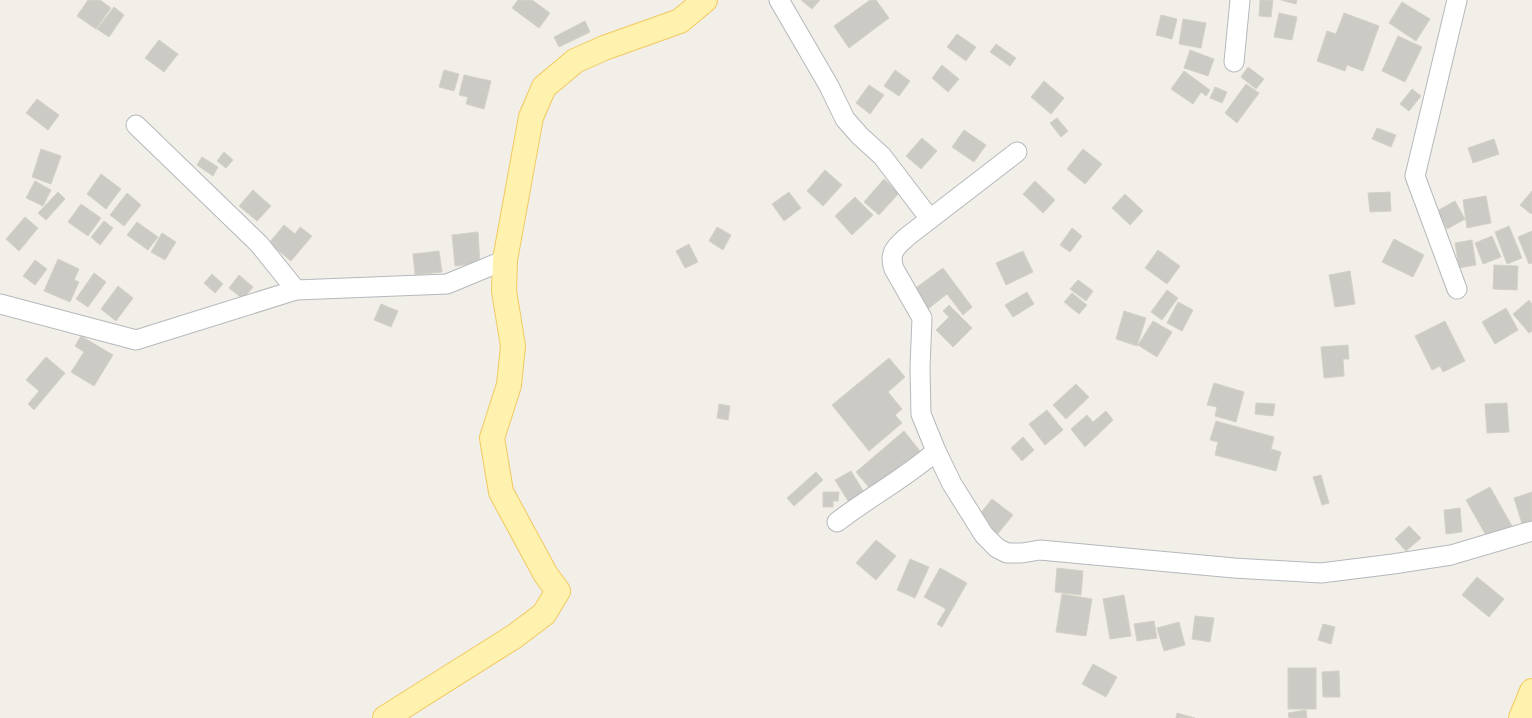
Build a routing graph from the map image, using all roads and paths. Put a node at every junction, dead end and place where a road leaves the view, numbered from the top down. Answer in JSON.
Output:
{"nodes":[{"id":1,"x":705,"y":0,"type":"edge"},
{"id":2,"x":779,"y":0,"type":"edge"},
{"id":3,"x":1240,"y":0,"type":"edge"},
{"id":4,"x":1457,"y":0,"type":"edge"},
{"id":5,"x":1234,"y":62,"type":"dead end"},
{"id":6,"x":136,"y":125,"type":"dead end"},
{"id":7,"x":1017,"y":152,"type":"dead end"},
{"id":8,"x":930,"y":219,"type":"junction"},
{"id":9,"x":505,"y":260,"type":"junction"},
{"id":10,"x":1457,"y":289,"type":"dead end"},
{"id":11,"x":296,"y":290,"type":"junction"},
{"id":12,"x":0,"y":304,"type":"edge"},
{"id":13,"x":936,"y":451,"type":"junction"},
{"id":14,"x":836,"y":522,"type":"dead end"},
{"id":15,"x":1532,"y":531,"type":"edge"},
{"id":16,"x":1532,"y":692,"type":"edge"},
{"id":17,"x":385,"y":718,"type":"edge"},
{"id":18,"x":1521,"y":718,"type":"edge"}],
"edges":[{"from":1,"to":9,"type":"main road"},
{"from":2,"to":8,"type":"street"},
{"from":3,"to":5,"type":"street"},
{"from":4,"to":10,"type":"street"},
{"from":6,"to":11,"type":"street"},
{"from":7,"to":8,"type":"street"},
{"from":8,"to":13,"type":"street"},
{"from":9,"to":11,"type":"street"},
{"from":9,"to":17,"type":"main road"},
{"from":11,"to":12,"type":"street"},
{"from":13,"to":14,"type":"street"},
{"from":13,"to":15,"type":"street"},
{"from":16,"to":18,"type":"main road"}]}
